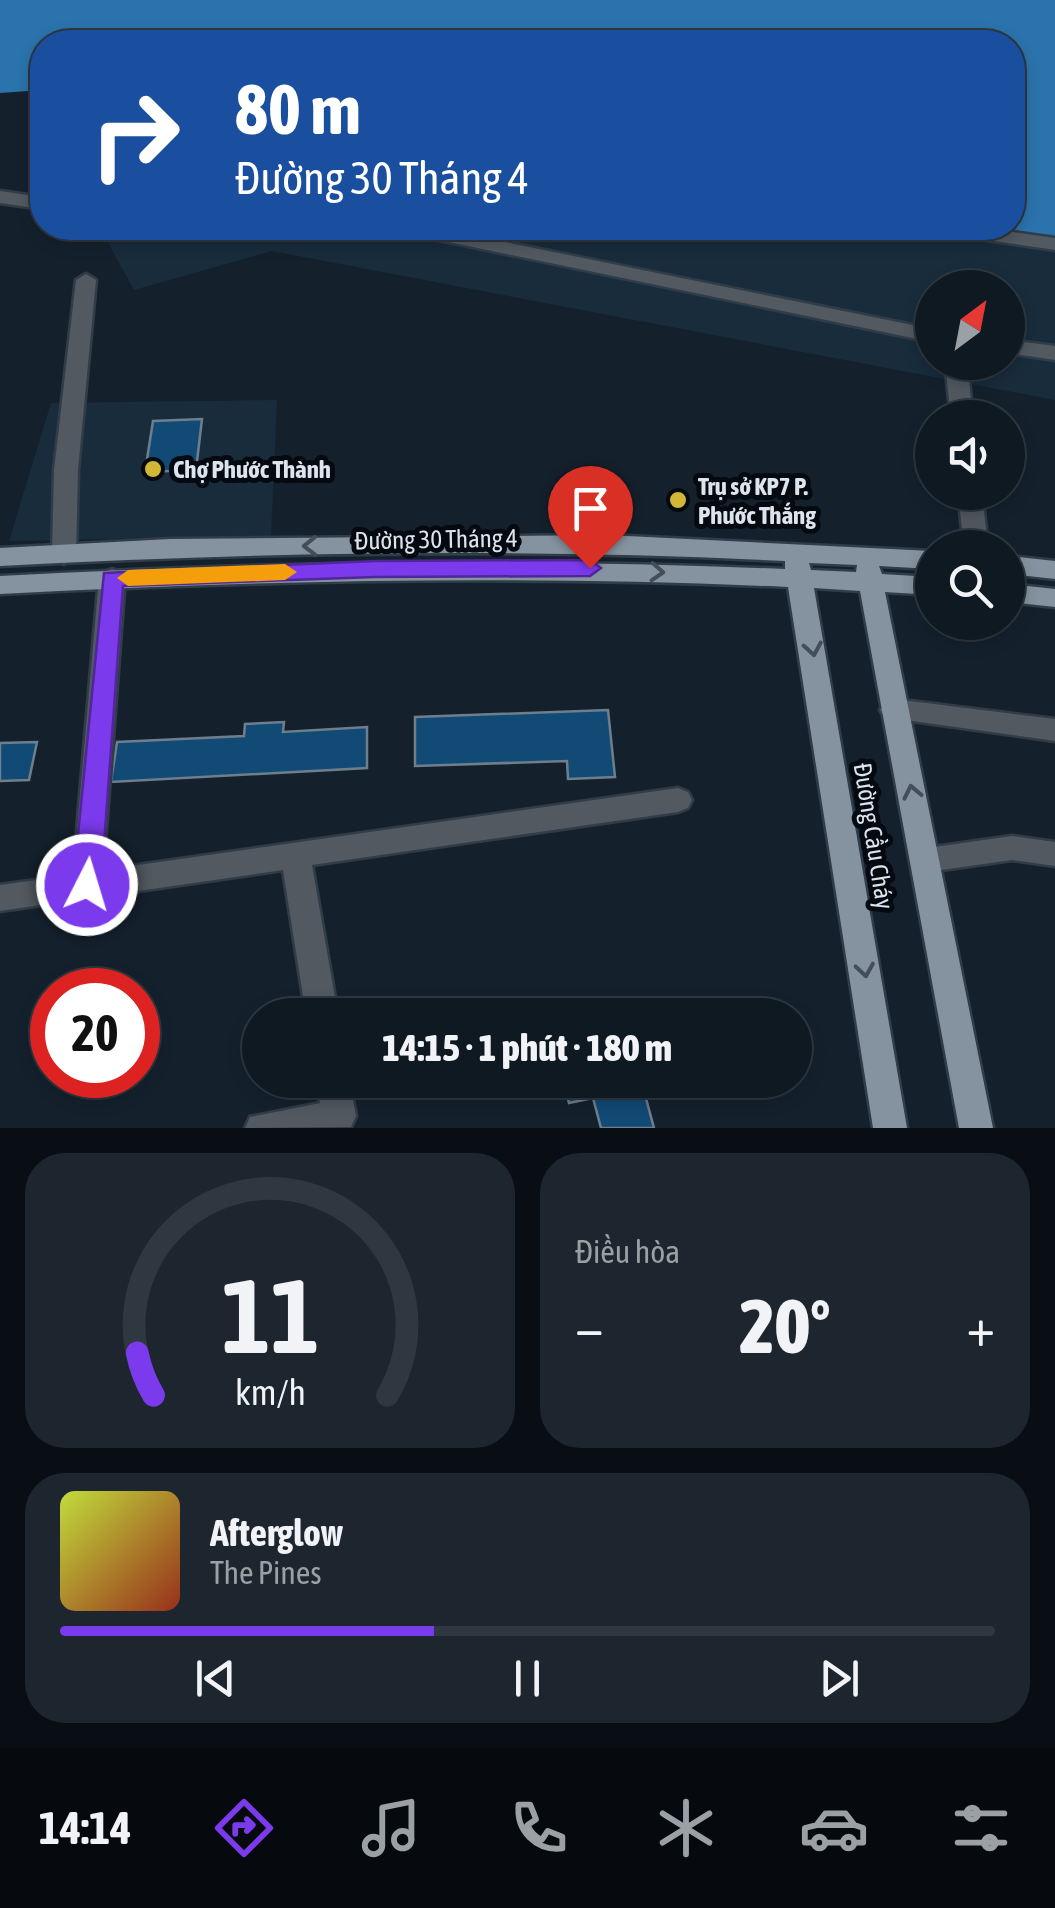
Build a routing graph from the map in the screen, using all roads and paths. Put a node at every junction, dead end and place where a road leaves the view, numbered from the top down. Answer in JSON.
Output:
{"nodes":[{"id":1,"x":0,"y":198,"type":"edge"},
{"id":2,"x":30,"y":202,"type":"edge"},
{"id":3,"x":468,"y":240,"type":"edge"},
{"id":4,"x":1025,"y":240,"type":"edge"},
{"id":5,"x":1055,"y":244,"type":"edge"},
{"id":6,"x":86,"y":280,"type":"dead end"},
{"id":7,"x":915,"y":332,"type":"edge"},
{"id":8,"x":1025,"y":349,"type":"edge"},
{"id":9,"x":1055,"y":353,"type":"edge"},
{"id":10,"x":64,"y":555,"type":"junction"},
{"id":11,"x":0,"y":557,"type":"edge"},
{"id":12,"x":915,"y":562,"type":"edge"},
{"id":13,"x":111,"y":566,"type":"junction"},
{"id":14,"x":798,"y":566,"type":"junction"},
{"id":15,"x":1025,"y":567,"type":"edge"},
{"id":16,"x":869,"y":569,"type":"junction"},
{"id":17,"x":1055,"y":570,"type":"edge"},
{"id":18,"x":915,"y":581,"type":"edge"},
{"id":19,"x":0,"y":585,"type":"edge"},
{"id":20,"x":1025,"y":595,"type":"edge"},
{"id":21,"x":1055,"y":598,"type":"edge"},
{"id":22,"x":894,"y":710,"type":"junction"},
{"id":23,"x":1055,"y":730,"type":"edge"},
{"id":24,"x":678,"y":800,"type":"dead end"},
{"id":25,"x":1055,"y":854,"type":"edge"},
{"id":26,"x":296,"y":855,"type":"junction"},
{"id":27,"x":926,"y":860,"type":"junction"},
{"id":28,"x":87,"y":885,"type":"junction"},
{"id":29,"x":0,"y":898,"type":"edge"},
{"id":30,"x":319,"y":998,"type":"edge"},
{"id":31,"x":336,"y":1098,"type":"edge"},
{"id":32,"x":262,"y":1128,"type":"edge"},
{"id":33,"x":890,"y":1128,"type":"edge"},
{"id":34,"x":976,"y":1128,"type":"edge"}],
"edges":[{"from":1,"to":2,"type":"street"},
{"from":3,"to":7,"type":"street"},
{"from":4,"to":5,"type":"street"},
{"from":6,"to":10,"type":"street"},
{"from":8,"to":9,"type":"street"},
{"from":10,"to":11,"type":"main road","name":"Đường 30 Tháng 4"},
{"from":10,"to":13,"type":"main road","name":"Đường 30 Tháng 4"},
{"from":12,"to":16,"type":"main road","name":"Đường 30 Tháng 4"},
{"from":13,"to":14,"type":"main road","name":"Đường 30 Tháng 4"},
{"from":13,"to":19,"type":"main road","name":"Đường 30 Tháng 4"},
{"from":13,"to":28,"type":"street"},
{"from":14,"to":16,"type":"main road","name":"Đường 30 Tháng 4"},
{"from":14,"to":33,"type":"main road","name":"Đường Cầu Cháy","one_way":true},
{"from":15,"to":17,"type":"main road"},
{"from":16,"to":18,"type":"main road","name":"Đường 30 Tháng 4"},
{"from":16,"to":22,"type":"main road","name":"Đường Cầu Cháy"},
{"from":20,"to":21,"type":"main road"},
{"from":22,"to":23,"type":"street"},
{"from":27,"to":22,"type":"main road","name":"Đường Cầu Cháy","one_way":true},
{"from":24,"to":26,"type":"street"},
{"from":25,"to":27,"type":"street"},
{"from":26,"to":28,"type":"street"},
{"from":26,"to":30,"type":"street"},
{"from":27,"to":34,"type":"main road","name":"Đường Cầu Cháy"},
{"from":28,"to":29,"type":"street"},
{"from":31,"to":32,"type":"street"}]}
